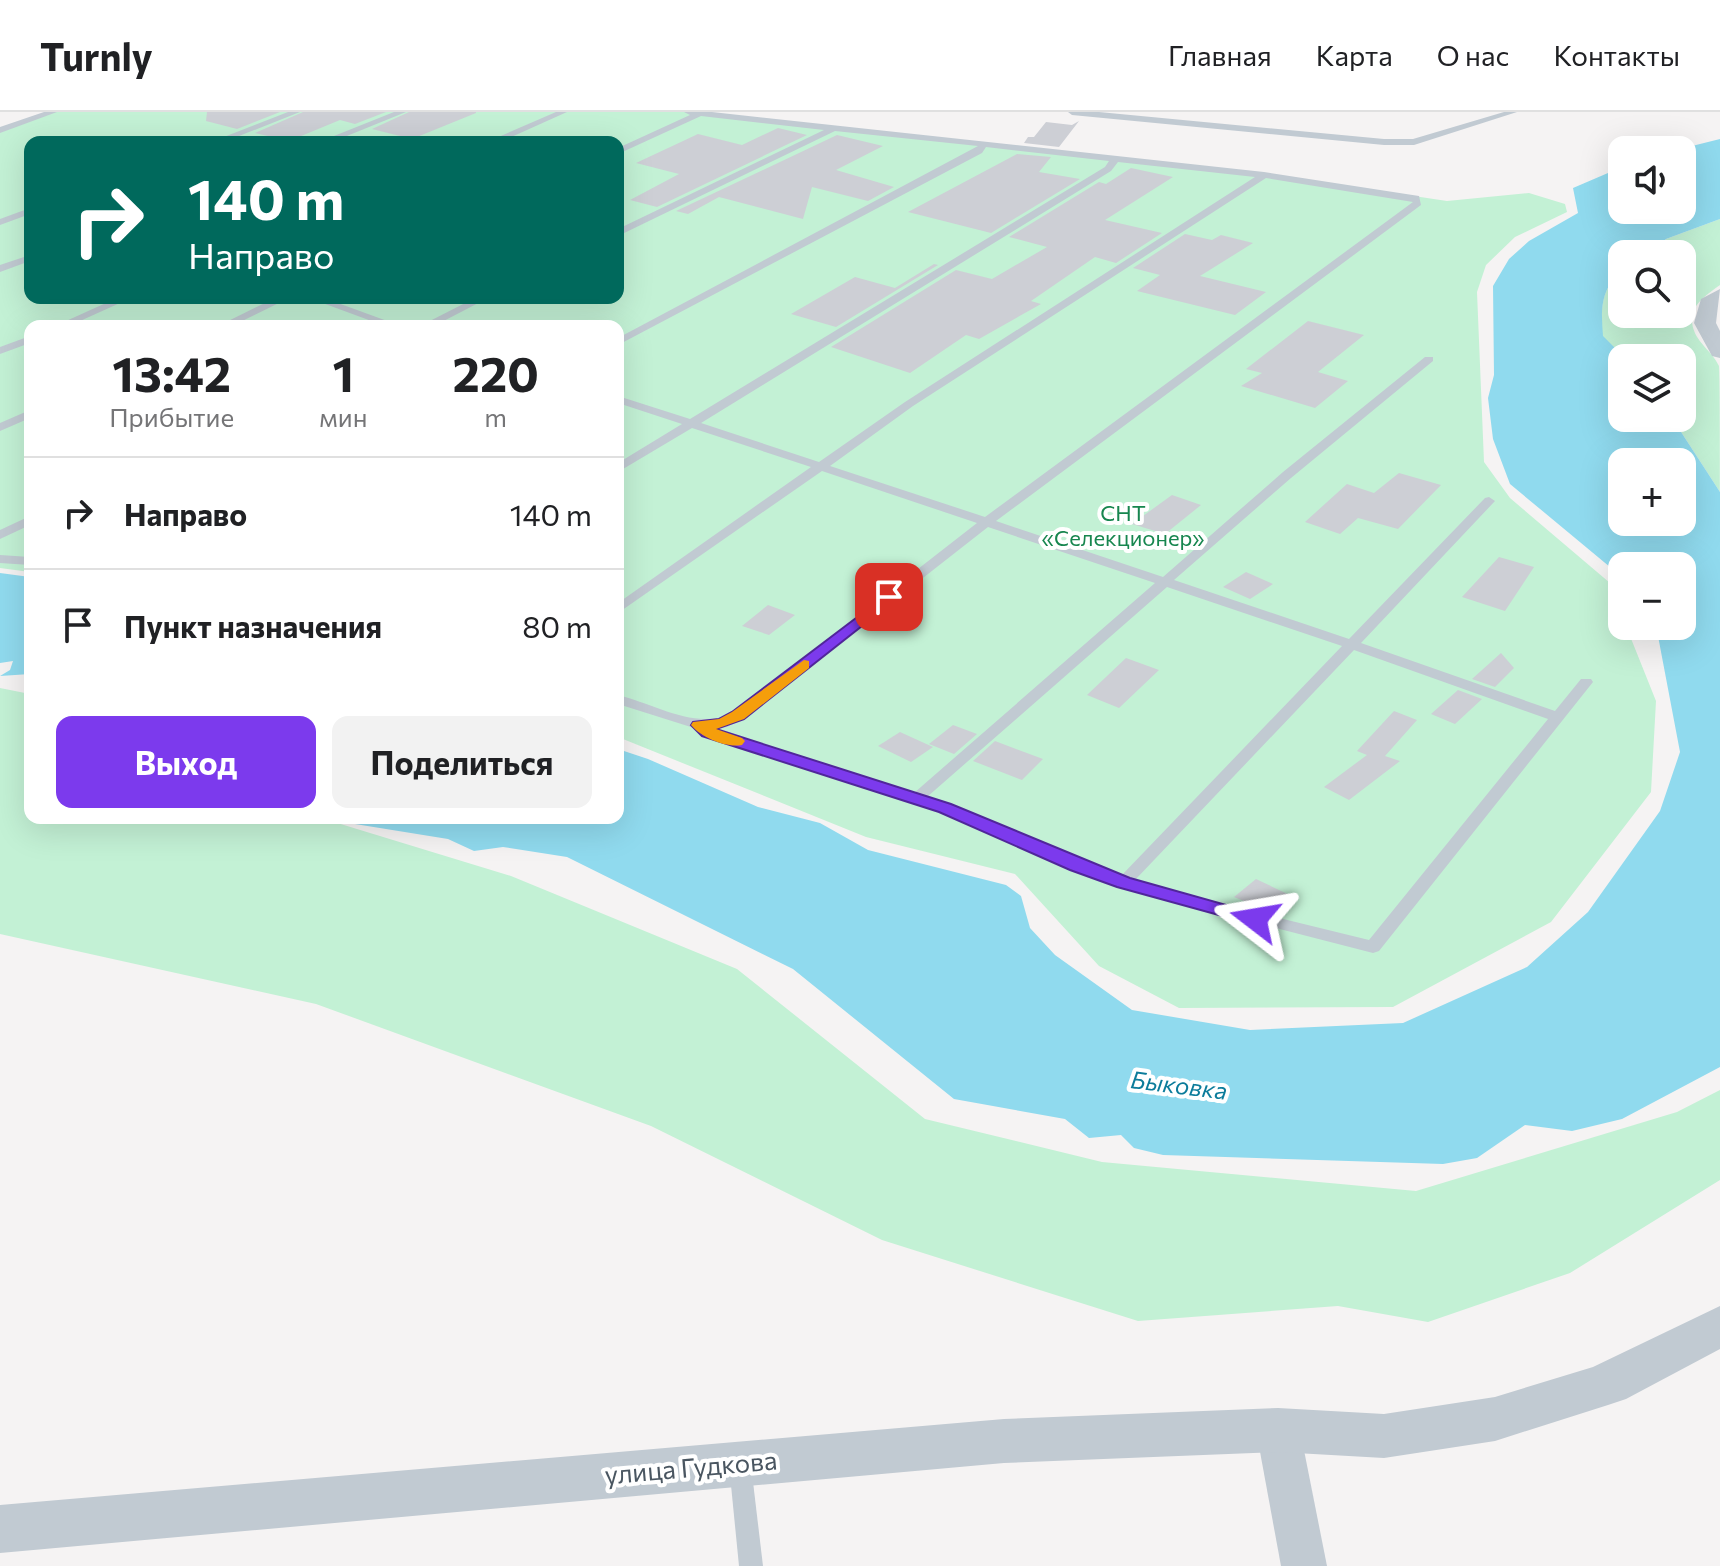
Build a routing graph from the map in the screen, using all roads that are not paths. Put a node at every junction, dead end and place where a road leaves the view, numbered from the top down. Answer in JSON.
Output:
{"nodes":[{"id":1,"x":53,"y":112,"type":"edge"},
{"id":2,"x":296,"y":112,"type":"edge"},
{"id":3,"x":402,"y":112,"type":"edge"},
{"id":4,"x":563,"y":112,"type":"edge"},
{"id":5,"x":688,"y":112,"type":"edge"},
{"id":6,"x":1072,"y":112,"type":"edge"},
{"id":7,"x":1143,"y":112,"type":"edge"},
{"id":8,"x":1513,"y":112,"type":"edge"},
{"id":9,"x":701,"y":113,"type":"edge"},
{"id":10,"x":1121,"y":117,"type":"junction"},
{"id":11,"x":834,"y":128,"type":"junction"},
{"id":12,"x":0,"y":130,"type":"edge"},
{"id":13,"x":232,"y":136,"type":"edge"},
{"id":14,"x":340,"y":136,"type":"edge"},
{"id":15,"x":506,"y":136,"type":"edge"},
{"id":16,"x":983,"y":145,"type":"junction"},
{"id":17,"x":624,"y":148,"type":"edge"},
{"id":18,"x":1115,"y":159,"type":"junction"},
{"id":19,"x":1264,"y":175,"type":"junction"},
{"id":20,"x":24,"y":213,"type":"edge"},
{"id":21,"x":0,"y":222,"type":"edge"},
{"id":22,"x":624,"y":230,"type":"edge"},
{"id":23,"x":24,"y":260,"type":"edge"},
{"id":24,"x":0,"y":269,"type":"edge"},
{"id":25,"x":1720,"y":295,"type":"edge"},
{"id":26,"x":112,"y":304,"type":"edge"},
{"id":27,"x":271,"y":304,"type":"edge"},
{"id":28,"x":332,"y":304,"type":"edge"},
{"id":29,"x":471,"y":304,"type":"edge"},
{"id":30,"x":74,"y":320,"type":"edge"},
{"id":31,"x":236,"y":320,"type":"edge"},
{"id":32,"x":378,"y":320,"type":"edge"},
{"id":33,"x":437,"y":320,"type":"edge"},
{"id":34,"x":624,"y":339,"type":"edge"},
{"id":35,"x":24,"y":341,"type":"edge"},
{"id":36,"x":1719,"y":348,"type":"edge"},
{"id":37,"x":0,"y":351,"type":"edge"},
{"id":38,"x":1429,"y":359,"type":"dead end"},
{"id":39,"x":624,"y":401,"type":"edge"},
{"id":40,"x":24,"y":417,"type":"edge"},
{"id":41,"x":692,"y":423,"type":"junction"},
{"id":42,"x":0,"y":427,"type":"edge"},
{"id":43,"x":624,"y":464,"type":"edge"},
{"id":44,"x":820,"y":467,"type":"junction"},
{"id":45,"x":1489,"y":501,"type":"dead end"},
{"id":46,"x":24,"y":523,"type":"edge"},
{"id":47,"x":985,"y":523,"type":"junction"},
{"id":48,"x":0,"y":535,"type":"edge"},
{"id":49,"x":0,"y":559,"type":"edge"},
{"id":50,"x":24,"y":561,"type":"edge"},
{"id":51,"x":1166,"y":583,"type":"junction"},
{"id":52,"x":624,"y":605,"type":"edge"},
{"id":53,"x":1351,"y":644,"type":"junction"},
{"id":54,"x":1586,"y":682,"type":"dead end"},
{"id":55,"x":624,"y":701,"type":"edge"},
{"id":56,"x":1557,"y":717,"type":"junction"},
{"id":57,"x":699,"y":725,"type":"junction"},
{"id":58,"x":917,"y":798,"type":"junction"},
{"id":59,"x":1123,"y":883,"type":"junction"},
{"id":60,"x":1720,"y":1326,"type":"edge"},
{"id":61,"x":1278,"y":1430,"type":"junction"},
{"id":62,"x":740,"y":1464,"type":"junction"},
{"id":63,"x":0,"y":1529,"type":"edge"},
{"id":64,"x":751,"y":1566,"type":"edge"},
{"id":65,"x":1304,"y":1566,"type":"edge"}],
"edges":[{"from":1,"to":12,"type":"lane"},
{"from":2,"to":13,"type":"lane"},
{"from":3,"to":14,"type":"lane"},
{"from":4,"to":15,"type":"lane"},
{"from":5,"to":9,"type":"lane"},
{"from":6,"to":10,"type":"lane"},
{"from":7,"to":10,"type":"lane"},
{"from":8,"to":10,"type":"lane"},
{"from":9,"to":11,"type":"lane"},
{"from":9,"to":17,"type":"lane"},
{"from":11,"to":16,"type":"lane"},
{"from":11,"to":22,"type":"lane"},
{"from":16,"to":18,"type":"lane"},
{"from":16,"to":34,"type":"lane"},
{"from":18,"to":19,"type":"lane"},
{"from":18,"to":41,"type":"lane"},
{"from":19,"to":44,"type":"lane"},
{"from":19,"to":47,"type":"lane"},
{"from":20,"to":21,"type":"lane"},
{"from":23,"to":24,"type":"lane"},
{"from":25,"to":36,"type":"street"},
{"from":26,"to":30,"type":"lane"},
{"from":27,"to":31,"type":"lane"},
{"from":28,"to":32,"type":"lane"},
{"from":29,"to":33,"type":"lane"},
{"from":35,"to":37,"type":"lane"},
{"from":38,"to":51,"type":"lane"},
{"from":39,"to":41,"type":"lane"},
{"from":40,"to":42,"type":"lane"},
{"from":41,"to":43,"type":"lane"},
{"from":41,"to":44,"type":"lane"},
{"from":44,"to":47,"type":"lane"},
{"from":44,"to":52,"type":"lane"},
{"from":45,"to":53,"type":"lane"},
{"from":46,"to":48,"type":"lane"},
{"from":47,"to":51,"type":"lane"},
{"from":47,"to":57,"type":"lane"},
{"from":49,"to":50,"type":"lane"},
{"from":51,"to":53,"type":"lane"},
{"from":51,"to":58,"type":"lane"},
{"from":53,"to":56,"type":"lane"},
{"from":53,"to":59,"type":"lane"},
{"from":54,"to":56,"type":"lane"},
{"from":55,"to":57,"type":"lane"},
{"from":56,"to":59,"type":"lane"},
{"from":57,"to":58,"type":"lane"},
{"from":58,"to":59,"type":"lane"},
{"from":60,"to":61,"type":"street","name":"улица Гудкова"},
{"from":61,"to":62,"type":"street","name":"улица Гудкова"},
{"from":61,"to":65,"type":"street"},
{"from":62,"to":63,"type":"street","name":"улица Гудкова"},
{"from":62,"to":64,"type":"lane"}]}
